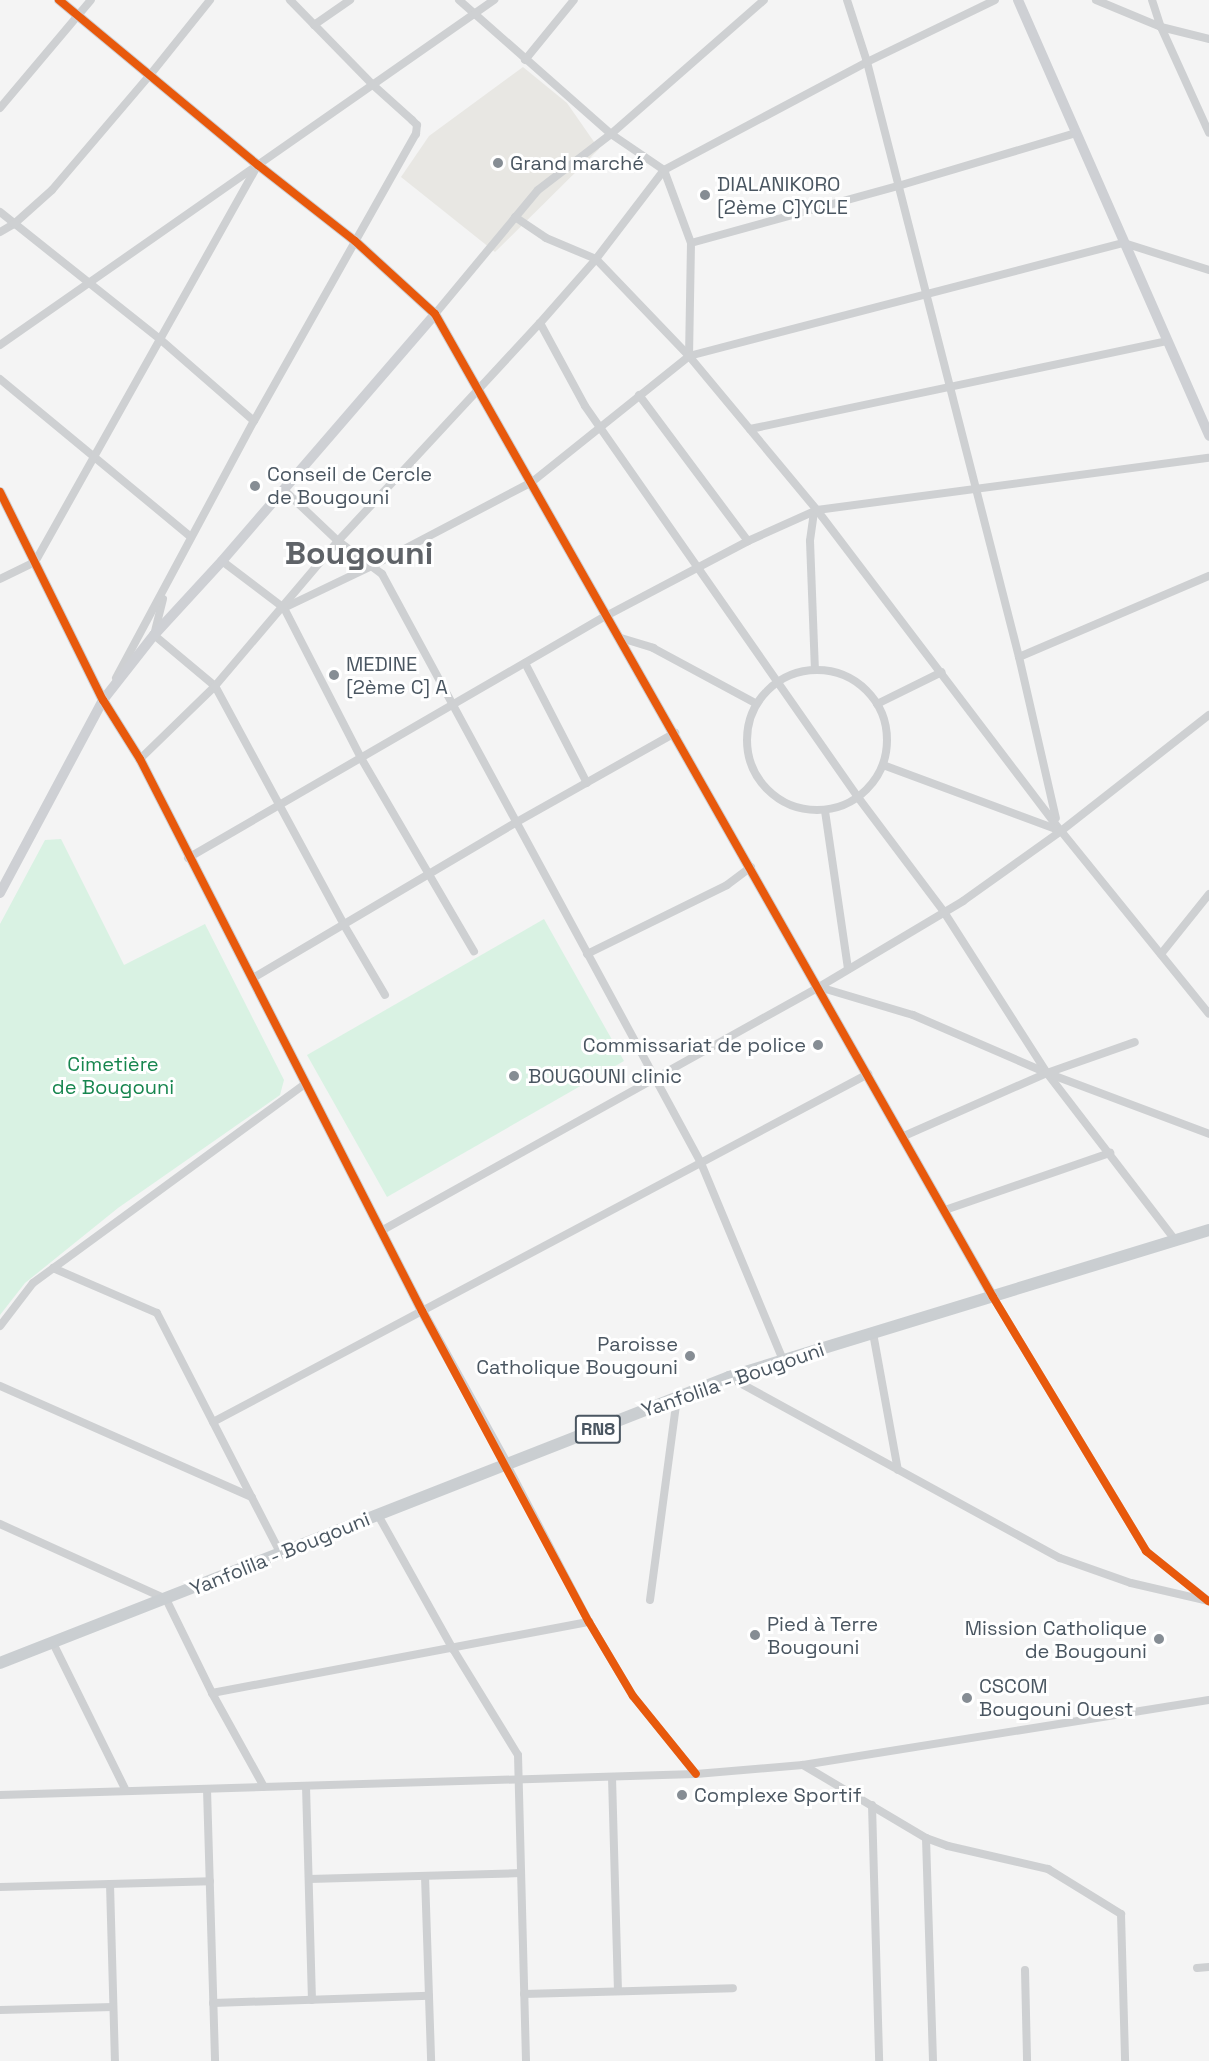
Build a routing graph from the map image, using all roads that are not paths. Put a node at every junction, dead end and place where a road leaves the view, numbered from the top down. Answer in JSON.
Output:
{"nodes":[{"id":1,"x":59,"y":0,"type":"edge"},
{"id":2,"x":91,"y":0,"type":"edge"},
{"id":3,"x":210,"y":0,"type":"edge"},
{"id":4,"x":290,"y":0,"type":"edge"},
{"id":5,"x":350,"y":0,"type":"edge"},
{"id":6,"x":459,"y":0,"type":"edge"},
{"id":7,"x":494,"y":0,"type":"edge"},
{"id":8,"x":574,"y":0,"type":"edge"},
{"id":9,"x":764,"y":0,"type":"edge"},
{"id":10,"x":847,"y":0,"type":"edge"},
{"id":11,"x":995,"y":0,"type":"edge"},
{"id":12,"x":1018,"y":0,"type":"edge"},
{"id":13,"x":1096,"y":0,"type":"edge"},
{"id":14,"x":1152,"y":0,"type":"edge"},
{"id":15,"x":752,"y":4,"type":"edge"},
{"id":16,"x":473,"y":14,"type":"junction"},
{"id":17,"x":78,"y":16,"type":"junction"},
{"id":18,"x":314,"y":25,"type":"junction"},
{"id":19,"x":1161,"y":27,"type":"junction"},
{"id":20,"x":1209,"y":39,"type":"edge"},
{"id":21,"x":525,"y":60,"type":"junction"},
{"id":22,"x":867,"y":62,"type":"junction"},
{"id":23,"x":150,"y":75,"type":"junction"},
{"id":24,"x":373,"y":85,"type":"junction"},
{"id":25,"x":0,"y":108,"type":"edge"},
{"id":26,"x":1076,"y":133,"type":"junction"},
{"id":27,"x":1209,"y":133,"type":"edge"},
{"id":28,"x":611,"y":134,"type":"junction"},
{"id":29,"x":258,"y":165,"type":"junction"},
{"id":30,"x":664,"y":170,"type":"junction"},
{"id":31,"x":898,"y":186,"type":"junction"},
{"id":32,"x":0,"y":212,"type":"edge"},
{"id":33,"x":515,"y":218,"type":"junction"},
{"id":34,"x":15,"y":224,"type":"junction"},
{"id":35,"x":0,"y":232,"type":"edge"},
{"id":36,"x":355,"y":241,"type":"junction"},
{"id":37,"x":692,"y":243,"type":"junction"},
{"id":38,"x":1124,"y":243,"type":"junction"},
{"id":39,"x":596,"y":259,"type":"junction"},
{"id":40,"x":1209,"y":270,"type":"edge"},
{"id":41,"x":88,"y":284,"type":"junction"},
{"id":42,"x":926,"y":294,"type":"junction"},
{"id":43,"x":435,"y":314,"type":"junction"},
{"id":44,"x":540,"y":323,"type":"junction"},
{"id":45,"x":161,"y":340,"type":"junction"},
{"id":46,"x":1168,"y":341,"type":"junction"},
{"id":47,"x":0,"y":345,"type":"edge"},
{"id":48,"x":689,"y":356,"type":"junction"},
{"id":49,"x":0,"y":379,"type":"edge"},
{"id":50,"x":950,"y":387,"type":"junction"},
{"id":51,"x":478,"y":390,"type":"junction"},
{"id":52,"x":639,"y":394,"type":"junction"},
{"id":53,"x":254,"y":421,"type":"junction"},
{"id":54,"x":599,"y":426,"type":"junction"},
{"id":55,"x":750,"y":429,"type":"junction"},
{"id":56,"x":1209,"y":436,"type":"edge"},
{"id":57,"x":93,"y":457,"type":"junction"},
{"id":58,"x":1209,"y":458,"type":"edge"},
{"id":59,"x":532,"y":483,"type":"junction"},
{"id":60,"x":976,"y":489,"type":"junction"},
{"id":61,"x":284,"y":490,"type":"junction"},
{"id":62,"x":0,"y":492,"type":"edge"},
{"id":63,"x":816,"y":511,"type":"junction"},
{"id":64,"x":190,"y":536,"type":"junction"},
{"id":65,"x":338,"y":541,"type":"junction"},
{"id":66,"x":748,"y":541,"type":"junction"},
{"id":67,"x":222,"y":561,"type":"junction"},
{"id":68,"x":35,"y":562,"type":"junction"},
{"id":69,"x":372,"y":566,"type":"junction"},
{"id":70,"x":698,"y":567,"type":"junction"},
{"id":71,"x":1209,"y":576,"type":"edge"},
{"id":72,"x":0,"y":579,"type":"edge"},
{"id":73,"x":166,"y":588,"type":"junction"},
{"id":74,"x":284,"y":608,"type":"junction"},
{"id":75,"x":606,"y":616,"type":"junction"},
{"id":76,"x":154,"y":635,"type":"junction"},
{"id":77,"x":621,"y":638,"type":"junction"},
{"id":78,"x":1019,"y":657,"type":"junction"},
{"id":79,"x":525,"y":663,"type":"junction"},
{"id":80,"x":814,"y":670,"type":"junction"},
{"id":81,"x":942,"y":672,"type":"junction"},
{"id":82,"x":779,"y":682,"type":"junction"},
{"id":83,"x":215,"y":686,"type":"junction"},
{"id":84,"x":103,"y":700,"type":"junction"},
{"id":85,"x":755,"y":703,"type":"junction"},
{"id":86,"x":877,"y":704,"type":"junction"},
{"id":87,"x":450,"y":705,"type":"junction"},
{"id":88,"x":1209,"y":715,"type":"edge"},
{"id":89,"x":675,"y":733,"type":"junction"},
{"id":90,"x":361,"y":758,"type":"junction"},
{"id":91,"x":140,"y":759,"type":"junction"},
{"id":92,"x":883,"y":765,"type":"junction"},
{"id":93,"x":586,"y":783,"type":"junction"},
{"id":94,"x":857,"y":796,"type":"junction"},
{"id":95,"x":280,"y":805,"type":"junction"},
{"id":96,"x":825,"y":811,"type":"junction"},
{"id":97,"x":1057,"y":822,"type":"junction"},
{"id":98,"x":515,"y":823,"type":"junction"},
{"id":99,"x":1061,"y":831,"type":"junction"},
{"id":100,"x":188,"y":858,"type":"junction"},
{"id":101,"x":751,"y":867,"type":"junction"},
{"id":102,"x":430,"y":875,"type":"junction"},
{"id":103,"x":0,"y":893,"type":"edge"},
{"id":104,"x":1209,"y":894,"type":"edge"},
{"id":105,"x":944,"y":912,"type":"junction"},
{"id":106,"x":344,"y":926,"type":"junction"},
{"id":107,"x":474,"y":951,"type":"dead end"},
{"id":108,"x":586,"y":954,"type":"junction"},
{"id":109,"x":1161,"y":954,"type":"junction"},
{"id":110,"x":848,"y":969,"type":"junction"},
{"id":111,"x":253,"y":978,"type":"junction"},
{"id":112,"x":819,"y":987,"type":"junction"},
{"id":113,"x":385,"y":995,"type":"dead end"},
{"id":114,"x":1209,"y":1014,"type":"edge"},
{"id":115,"x":1135,"y":1042,"type":"dead end"},
{"id":116,"x":1047,"y":1073,"type":"junction"},
{"id":117,"x":868,"y":1074,"type":"junction"},
{"id":118,"x":654,"y":1080,"type":"junction"},
{"id":119,"x":306,"y":1083,"type":"junction"},
{"id":120,"x":1209,"y":1134,"type":"edge"},
{"id":121,"x":904,"y":1137,"type":"junction"},
{"id":122,"x":1110,"y":1153,"type":"junction"},
{"id":123,"x":700,"y":1163,"type":"junction"},
{"id":124,"x":945,"y":1210,"type":"junction"},
{"id":125,"x":1209,"y":1230,"type":"edge"},
{"id":126,"x":381,"y":1231,"type":"junction"},
{"id":127,"x":1175,"y":1240,"type":"junction"},
{"id":128,"x":53,"y":1268,"type":"junction"},
{"id":129,"x":993,"y":1297,"type":"junction"},
{"id":130,"x":422,"y":1311,"type":"junction"},
{"id":131,"x":0,"y":1326,"type":"edge"},
{"id":132,"x":873,"y":1333,"type":"junction"},
{"id":133,"x":783,"y":1360,"type":"junction"},
{"id":134,"x":729,"y":1377,"type":"junction"},
{"id":135,"x":0,"y":1386,"type":"edge"},
{"id":136,"x":677,"y":1397,"type":"junction"},
{"id":137,"x":213,"y":1422,"type":"junction"},
{"id":138,"x":507,"y":1465,"type":"junction"},
{"id":139,"x":898,"y":1470,"type":"junction"},
{"id":140,"x":252,"y":1497,"type":"junction"},
{"id":141,"x":378,"y":1515,"type":"junction"},
{"id":142,"x":0,"y":1524,"type":"edge"},
{"id":143,"x":281,"y":1554,"type":"junction"},
{"id":144,"x":166,"y":1599,"type":"junction"},
{"id":145,"x":650,"y":1600,"type":"dead end"},
{"id":146,"x":1208,"y":1601,"type":"edge"},
{"id":147,"x":589,"y":1622,"type":"junction"},
{"id":148,"x":52,"y":1641,"type":"junction"},
{"id":149,"x":453,"y":1649,"type":"junction"},
{"id":150,"x":0,"y":1663,"type":"edge"},
{"id":151,"x":212,"y":1693,"type":"junction"},
{"id":152,"x":1209,"y":1700,"type":"edge"},
{"id":153,"x":803,"y":1765,"type":"junction"},
{"id":154,"x":696,"y":1774,"type":"junction"},
{"id":155,"x":612,"y":1777,"type":"junction"},
{"id":156,"x":518,"y":1779,"type":"junction"},
{"id":157,"x":306,"y":1786,"type":"junction"},
{"id":158,"x":264,"y":1787,"type":"junction"},
{"id":159,"x":207,"y":1789,"type":"junction"},
{"id":160,"x":126,"y":1791,"type":"junction"},
{"id":161,"x":0,"y":1795,"type":"edge"},
{"id":162,"x":872,"y":1805,"type":"junction"},
{"id":163,"x":926,"y":1838,"type":"junction"},
{"id":164,"x":521,"y":1873,"type":"junction"},
{"id":165,"x":425,"y":1876,"type":"junction"},
{"id":166,"x":309,"y":1879,"type":"junction"},
{"id":167,"x":210,"y":1881,"type":"junction"},
{"id":168,"x":110,"y":1884,"type":"junction"},
{"id":169,"x":0,"y":1887,"type":"edge"},
{"id":170,"x":1209,"y":1967,"type":"edge"},
{"id":171,"x":1197,"y":1968,"type":"dead end"},
{"id":172,"x":1025,"y":1970,"type":"dead end"},
{"id":173,"x":734,"y":1988,"type":"dead end"},
{"id":174,"x":618,"y":1991,"type":"junction"},
{"id":175,"x":524,"y":1994,"type":"junction"},
{"id":176,"x":429,"y":1996,"type":"junction"},
{"id":177,"x":312,"y":2000,"type":"junction"},
{"id":178,"x":213,"y":2002,"type":"junction"},
{"id":179,"x":113,"y":2007,"type":"junction"},
{"id":180,"x":0,"y":2010,"type":"edge"},
{"id":181,"x":115,"y":2061,"type":"edge"},
{"id":182,"x":215,"y":2061,"type":"edge"},
{"id":183,"x":430,"y":2061,"type":"edge"},
{"id":184,"x":526,"y":2061,"type":"edge"},
{"id":185,"x":879,"y":2061,"type":"edge"},
{"id":186,"x":933,"y":2061,"type":"edge"},
{"id":187,"x":1027,"y":2061,"type":"edge"},
{"id":188,"x":1125,"y":2061,"type":"edge"}],
"edges":[{"from":1,"to":17,"type":"street"},
{"from":2,"to":17,"type":"street"},
{"from":3,"to":23,"type":"street"},
{"from":4,"to":18,"type":"street"},
{"from":5,"to":18,"type":"street"},
{"from":6,"to":16,"type":"street"},
{"from":7,"to":16,"type":"street"},
{"from":8,"to":21,"type":"street"},
{"from":9,"to":15,"type":"street"},
{"from":10,"to":22,"type":"street"},
{"from":11,"to":22,"type":"street"},
{"from":12,"to":26,"type":"street"},
{"from":13,"to":19,"type":"street"},
{"from":14,"to":19,"type":"street"},
{"from":15,"to":28,"type":"street"},
{"from":16,"to":21,"type":"street"},
{"from":16,"to":24,"type":"street"},
{"from":17,"to":23,"type":"street"},
{"from":17,"to":25,"type":"street"},
{"from":18,"to":24,"type":"street"},
{"from":19,"to":20,"type":"street"},
{"from":19,"to":27,"type":"street"},
{"from":21,"to":28,"type":"street"},
{"from":22,"to":30,"type":"street"},
{"from":22,"to":31,"type":"street"},
{"from":23,"to":29,"type":"street"},
{"from":23,"to":34,"type":"street"},
{"from":24,"to":29,"type":"street"},
{"from":24,"to":36,"type":"street"},
{"from":26,"to":31,"type":"street"},
{"from":26,"to":38,"type":"street"},
{"from":28,"to":30,"type":"street"},
{"from":28,"to":33,"type":"street"},
{"from":29,"to":36,"type":"street"},
{"from":29,"to":41,"type":"street"},
{"from":29,"to":45,"type":"street"},
{"from":30,"to":37,"type":"street"},
{"from":30,"to":39,"type":"street"},
{"from":31,"to":37,"type":"street"},
{"from":31,"to":42,"type":"street"},
{"from":32,"to":34,"type":"street"},
{"from":33,"to":39,"type":"street"},
{"from":33,"to":43,"type":"street"},
{"from":34,"to":35,"type":"street"},
{"from":34,"to":41,"type":"street"},
{"from":36,"to":43,"type":"street"},
{"from":36,"to":53,"type":"street"},
{"from":37,"to":48,"type":"street"},
{"from":38,"to":40,"type":"street"},
{"from":38,"to":42,"type":"street"},
{"from":38,"to":46,"type":"street"},
{"from":39,"to":44,"type":"street"},
{"from":39,"to":48,"type":"street"},
{"from":41,"to":45,"type":"street"},
{"from":41,"to":47,"type":"street"},
{"from":42,"to":48,"type":"street"},
{"from":42,"to":50,"type":"street"},
{"from":43,"to":51,"type":"street"},
{"from":43,"to":61,"type":"street"},
{"from":44,"to":51,"type":"street"},
{"from":44,"to":54,"type":"street"},
{"from":45,"to":53,"type":"street"},
{"from":45,"to":57,"type":"street"},
{"from":46,"to":50,"type":"street"},
{"from":46,"to":56,"type":"street"},
{"from":48,"to":52,"type":"street"},
{"from":48,"to":55,"type":"street"},
{"from":49,"to":57,"type":"street"},
{"from":50,"to":55,"type":"street"},
{"from":50,"to":60,"type":"street"},
{"from":51,"to":59,"type":"street"},
{"from":51,"to":65,"type":"street"},
{"from":52,"to":54,"type":"street"},
{"from":52,"to":66,"type":"street"},
{"from":53,"to":64,"type":"street"},
{"from":54,"to":59,"type":"street"},
{"from":54,"to":70,"type":"street"},
{"from":55,"to":63,"type":"street"},
{"from":57,"to":64,"type":"street"},
{"from":57,"to":68,"type":"street"},
{"from":58,"to":60,"type":"street"},
{"from":59,"to":69,"type":"street"},
{"from":59,"to":75,"type":"street"},
{"from":60,"to":63,"type":"street"},
{"from":60,"to":78,"type":"street"},
{"from":61,"to":65,"type":"street"},
{"from":61,"to":67,"type":"street"},
{"from":62,"to":68,"type":"street"},
{"from":63,"to":66,"type":"street"},
{"from":63,"to":80,"type":"street"},
{"from":63,"to":81,"type":"street"},
{"from":64,"to":73,"type":"street"},
{"from":65,"to":69,"type":"street"},
{"from":65,"to":74,"type":"street"},
{"from":66,"to":70,"type":"street"},
{"from":67,"to":74,"type":"street"},
{"from":67,"to":76,"type":"street"},
{"from":68,"to":72,"type":"street"},
{"from":68,"to":84,"type":"street"},
{"from":69,"to":74,"type":"street"},
{"from":69,"to":87,"type":"street"},
{"from":70,"to":75,"type":"street"},
{"from":70,"to":82,"type":"street"},
{"from":71,"to":78,"type":"street"},
{"from":73,"to":76,"type":"street"},
{"from":73,"to":84,"type":"street"},
{"from":74,"to":83,"type":"street"},
{"from":74,"to":90,"type":"street"},
{"from":75,"to":77,"type":"street"},
{"from":75,"to":79,"type":"street"},
{"from":76,"to":83,"type":"street"},
{"from":76,"to":84,"type":"street"},
{"from":77,"to":85,"type":"street"},
{"from":77,"to":89,"type":"street"},
{"from":78,"to":97,"type":"street"},
{"from":79,"to":87,"type":"street"},
{"from":79,"to":93,"type":"street"},
{"from":80,"to":82,"type":"street"},
{"from":80,"to":86,"type":"street"},
{"from":81,"to":86,"type":"street"},
{"from":81,"to":97,"type":"street"},
{"from":82,"to":85,"type":"street"},
{"from":82,"to":94,"type":"street"},
{"from":83,"to":91,"type":"street"},
{"from":83,"to":95,"type":"street"},
{"from":84,"to":91,"type":"street"},
{"from":84,"to":103,"type":"street"},
{"from":85,"to":96,"type":"street"},
{"from":86,"to":92,"type":"street"},
{"from":87,"to":90,"type":"street"},
{"from":87,"to":98,"type":"street"},
{"from":88,"to":99,"type":"street"},
{"from":89,"to":93,"type":"street"},
{"from":89,"to":101,"type":"street"},
{"from":90,"to":95,"type":"street"},
{"from":90,"to":102,"type":"street"},
{"from":91,"to":100,"type":"street"},
{"from":92,"to":94,"type":"street"},
{"from":92,"to":99,"type":"street"},
{"from":93,"to":98,"type":"street"},
{"from":94,"to":96,"type":"street"},
{"from":94,"to":105,"type":"street"},
{"from":95,"to":100,"type":"street"},
{"from":95,"to":106,"type":"street"},
{"from":96,"to":110,"type":"street"},
{"from":97,"to":99,"type":"street"},
{"from":98,"to":102,"type":"street"},
{"from":98,"to":108,"type":"street"},
{"from":99,"to":105,"type":"street"},
{"from":99,"to":109,"type":"street"},
{"from":100,"to":111,"type":"street"},
{"from":101,"to":108,"type":"street"},
{"from":101,"to":112,"type":"street"},
{"from":102,"to":106,"type":"street"},
{"from":102,"to":107,"type":"street"},
{"from":104,"to":109,"type":"street"},
{"from":105,"to":110,"type":"street"},
{"from":105,"to":116,"type":"street"},
{"from":106,"to":111,"type":"street"},
{"from":106,"to":113,"type":"street"},
{"from":108,"to":118,"type":"street"},
{"from":109,"to":114,"type":"street"},
{"from":110,"to":112,"type":"street"},
{"from":111,"to":119,"type":"street"},
{"from":112,"to":116,"type":"street"},
{"from":112,"to":117,"type":"street"},
{"from":112,"to":118,"type":"street"},
{"from":115,"to":116,"type":"street"},
{"from":116,"to":120,"type":"street"},
{"from":116,"to":121,"type":"street"},
{"from":116,"to":122,"type":"street"},
{"from":117,"to":121,"type":"street"},
{"from":117,"to":123,"type":"street"},
{"from":118,"to":123,"type":"street"},
{"from":118,"to":126,"type":"street"},
{"from":119,"to":126,"type":"street"},
{"from":119,"to":128,"type":"street"},
{"from":121,"to":124,"type":"street"},
{"from":122,"to":124,"type":"street"},
{"from":122,"to":127,"type":"street"},
{"from":123,"to":130,"type":"street"},
{"from":123,"to":133,"type":"street"},
{"from":124,"to":129,"type":"street"},
{"from":125,"to":127,"type":"main road","name":"Yanfolila - Bougouni","number":"RN8"},
{"from":126,"to":130,"type":"street"},
{"from":127,"to":129,"type":"main road","name":"Yanfolila - Bougouni","number":"RN8"},
{"from":128,"to":131,"type":"street"},
{"from":128,"to":137,"type":"street"},
{"from":129,"to":132,"type":"main road","name":"Yanfolila - Bougouni","number":"RN8"},
{"from":129,"to":146,"type":"street"},
{"from":130,"to":137,"type":"street"},
{"from":130,"to":138,"type":"street"},
{"from":132,"to":133,"type":"main road","name":"Yanfolila - Bougouni","number":"RN8"},
{"from":132,"to":139,"type":"street"},
{"from":133,"to":134,"type":"main road","name":"Yanfolila - Bougouni","number":"RN8"},
{"from":134,"to":136,"type":"main road","name":"Yanfolila - Bougouni","number":"RN8"},
{"from":134,"to":139,"type":"street"},
{"from":135,"to":140,"type":"street"},
{"from":136,"to":138,"type":"main road","name":"Yanfolila - Bougouni","number":"RN8"},
{"from":136,"to":145,"type":"street"},
{"from":137,"to":140,"type":"street"},
{"from":138,"to":141,"type":"main road","name":"Yanfolila - Bougouni","number":"RN8"},
{"from":138,"to":147,"type":"street"},
{"from":139,"to":146,"type":"street"},
{"from":140,"to":143,"type":"street"},
{"from":141,"to":143,"type":"main road","name":"Yanfolila - Bougouni","number":"RN8"},
{"from":141,"to":149,"type":"street"},
{"from":142,"to":144,"type":"street"},
{"from":143,"to":144,"type":"main road","name":"Yanfolila - Bougouni","number":"RN8"},
{"from":144,"to":148,"type":"main road","name":"Yanfolila - Bougouni","number":"RN8"},
{"from":144,"to":151,"type":"street"},
{"from":147,"to":149,"type":"street"},
{"from":147,"to":154,"type":"street"},
{"from":148,"to":150,"type":"main road","name":"Yanfolila - Bougouni","number":"RN8"},
{"from":148,"to":160,"type":"street"},
{"from":149,"to":151,"type":"street"},
{"from":149,"to":156,"type":"street"},
{"from":151,"to":158,"type":"street"},
{"from":152,"to":153,"type":"street"},
{"from":153,"to":154,"type":"street"},
{"from":153,"to":162,"type":"street"},
{"from":154,"to":155,"type":"street"},
{"from":155,"to":156,"type":"street"},
{"from":155,"to":174,"type":"street"},
{"from":156,"to":157,"type":"street"},
{"from":156,"to":164,"type":"street"},
{"from":157,"to":158,"type":"street"},
{"from":157,"to":166,"type":"street"},
{"from":158,"to":159,"type":"street"},
{"from":159,"to":160,"type":"street"},
{"from":159,"to":167,"type":"street"},
{"from":160,"to":161,"type":"street"},
{"from":162,"to":163,"type":"street"},
{"from":162,"to":185,"type":"street"},
{"from":163,"to":186,"type":"street"},
{"from":163,"to":188,"type":"street"},
{"from":164,"to":165,"type":"street"},
{"from":164,"to":175,"type":"street"},
{"from":165,"to":166,"type":"street"},
{"from":165,"to":176,"type":"street"},
{"from":166,"to":177,"type":"street"},
{"from":167,"to":168,"type":"street"},
{"from":167,"to":178,"type":"street"},
{"from":168,"to":169,"type":"street"},
{"from":168,"to":179,"type":"street"},
{"from":170,"to":171,"type":"street"},
{"from":172,"to":187,"type":"street"},
{"from":173,"to":174,"type":"street"},
{"from":174,"to":175,"type":"street"},
{"from":175,"to":184,"type":"street"},
{"from":176,"to":177,"type":"street"},
{"from":176,"to":183,"type":"street"},
{"from":177,"to":178,"type":"street"},
{"from":178,"to":182,"type":"street"},
{"from":179,"to":180,"type":"street"},
{"from":179,"to":181,"type":"street"}]}
